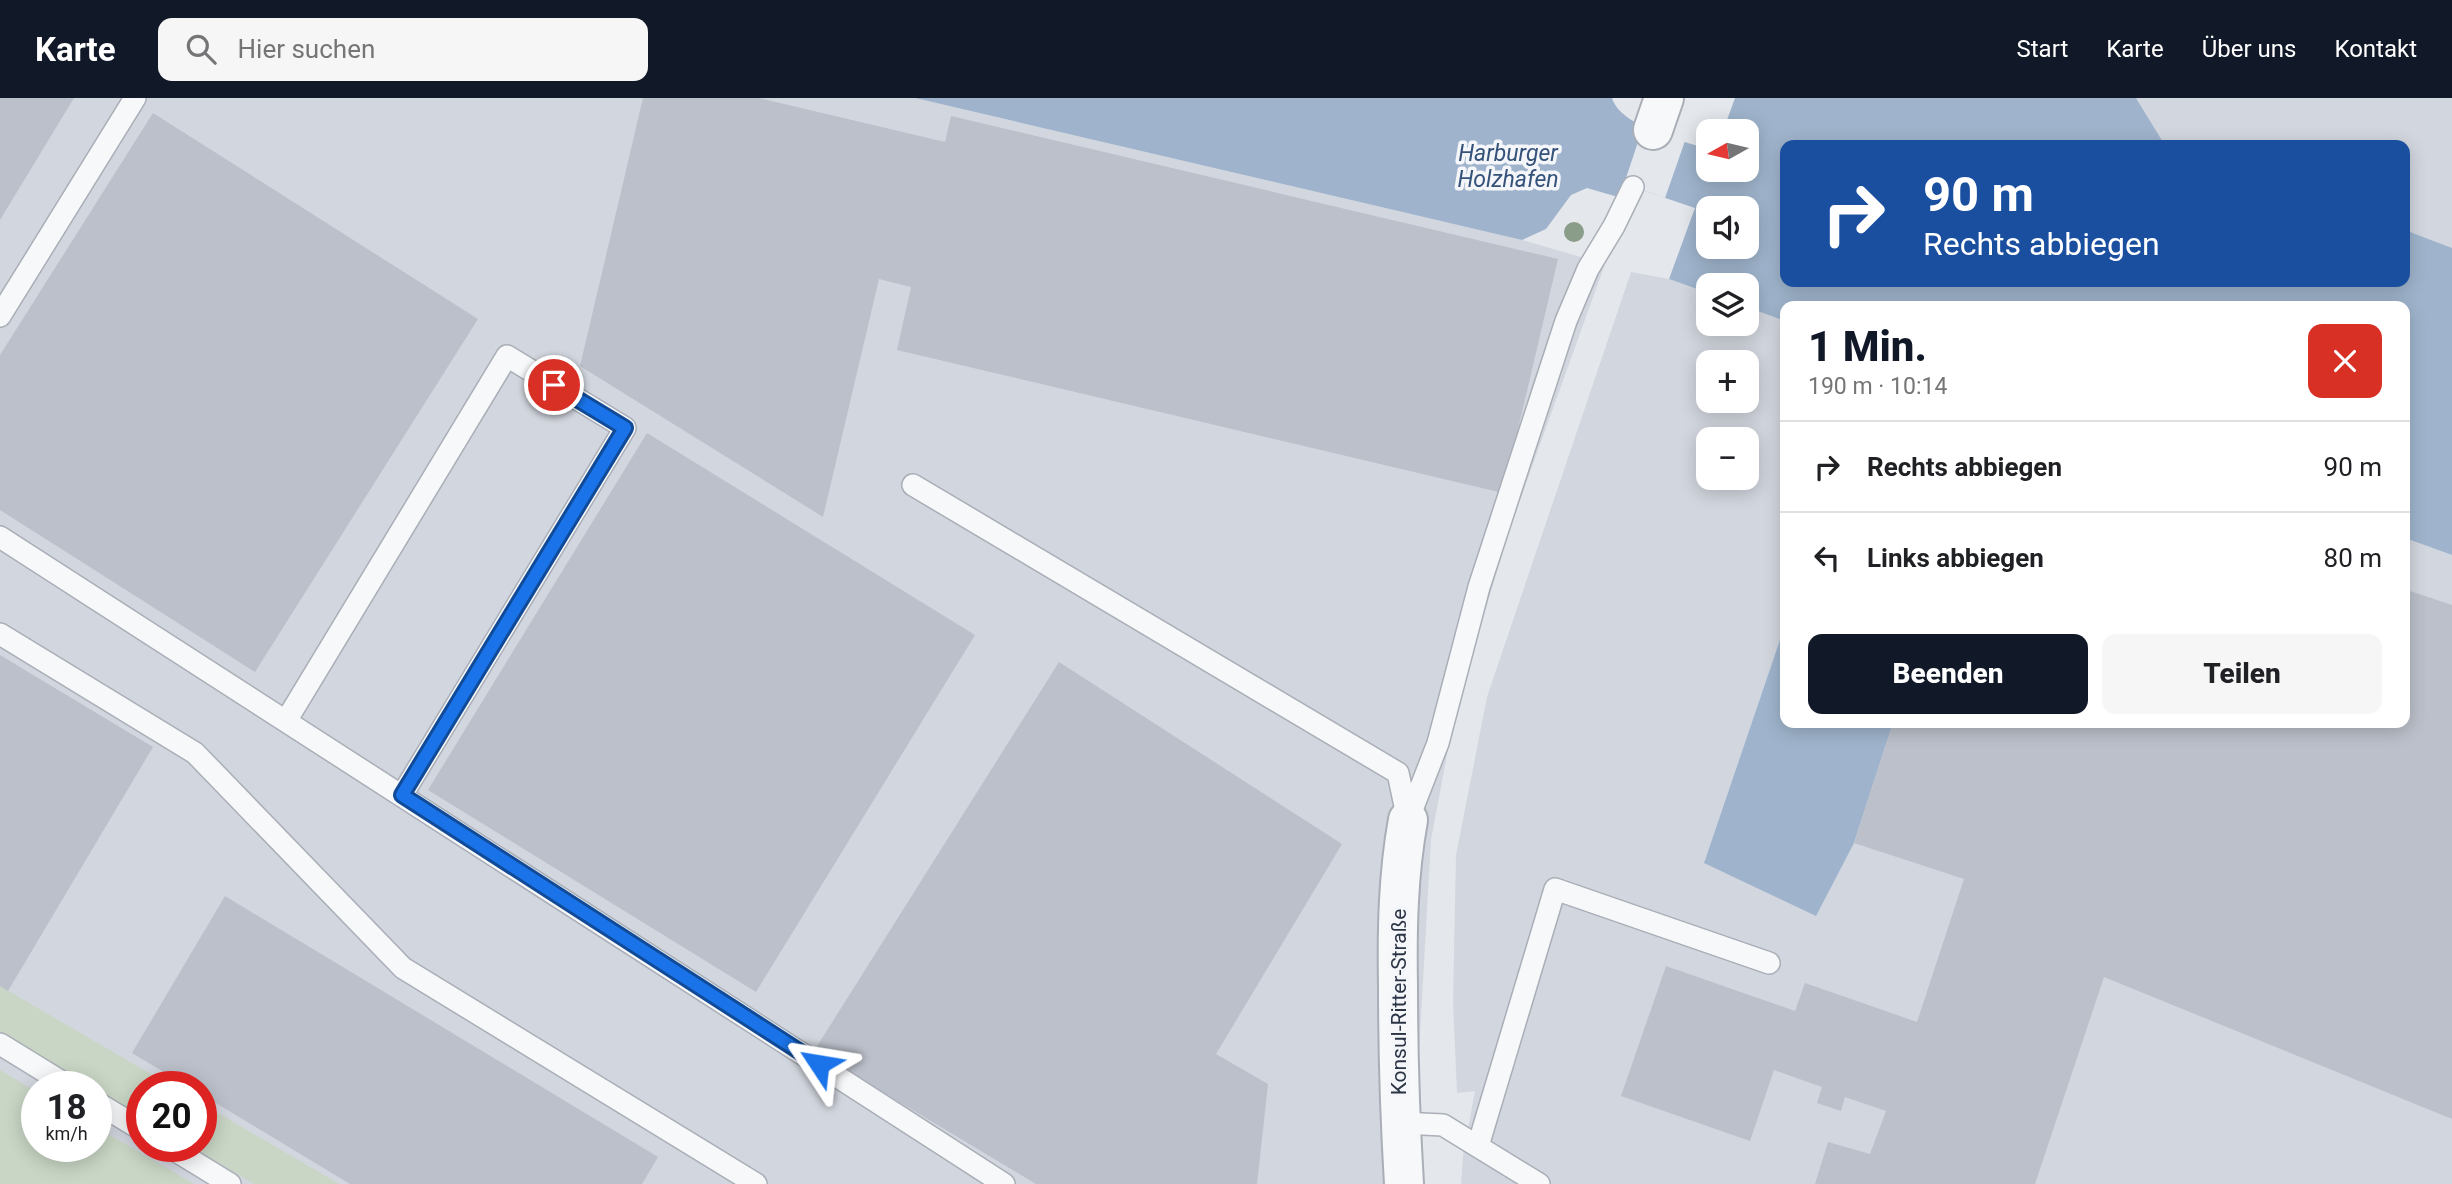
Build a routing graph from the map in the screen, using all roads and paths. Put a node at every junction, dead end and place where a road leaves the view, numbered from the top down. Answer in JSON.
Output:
{"nodes":[{"id":1,"x":135,"y":98,"type":"edge"},
{"id":2,"x":1633,"y":187,"type":"dead end"},
{"id":3,"x":0,"y":316,"type":"edge"},
{"id":4,"x":913,"y":485,"type":"dead end"},
{"id":5,"x":0,"y":537,"type":"edge"},
{"id":6,"x":0,"y":634,"type":"edge"},
{"id":7,"x":286,"y":721,"type":"junction"},
{"id":8,"x":402,"y":795,"type":"junction"},
{"id":9,"x":1408,"y":820,"type":"junction"},
{"id":10,"x":1769,"y":963,"type":"dead end"},
{"id":11,"x":0,"y":1044,"type":"edge"},
{"id":12,"x":44,"y":1071,"type":"edge"},
{"id":13,"x":1401,"y":1123,"type":"junction"},
{"id":14,"x":1478,"y":1146,"type":"junction"},
{"id":15,"x":194,"y":1162,"type":"edge"},
{"id":16,"x":230,"y":1184,"type":"edge"},
{"id":17,"x":756,"y":1184,"type":"edge"},
{"id":18,"x":1004,"y":1184,"type":"edge"},
{"id":19,"x":1404,"y":1184,"type":"edge"},
{"id":20,"x":1539,"y":1184,"type":"edge"}],
"edges":[{"from":1,"to":3,"type":"lane"},
{"from":2,"to":9,"type":"lane"},
{"from":4,"to":9,"type":"lane"},
{"from":5,"to":7,"type":"lane"},
{"from":6,"to":17,"type":"lane"},
{"from":7,"to":8,"type":"lane"},
{"from":7,"to":8,"type":"lane"},
{"from":8,"to":18,"type":"lane"},
{"from":9,"to":13,"type":"street","name":"Konsul-Ritter-Straße"},
{"from":10,"to":14,"type":"lane"},
{"from":11,"to":12,"type":"lane"},
{"from":13,"to":14,"type":"lane"},
{"from":13,"to":19,"type":"street","name":"Konsul-Ritter-Straße"},
{"from":14,"to":20,"type":"lane"},
{"from":15,"to":16,"type":"lane"}]}
